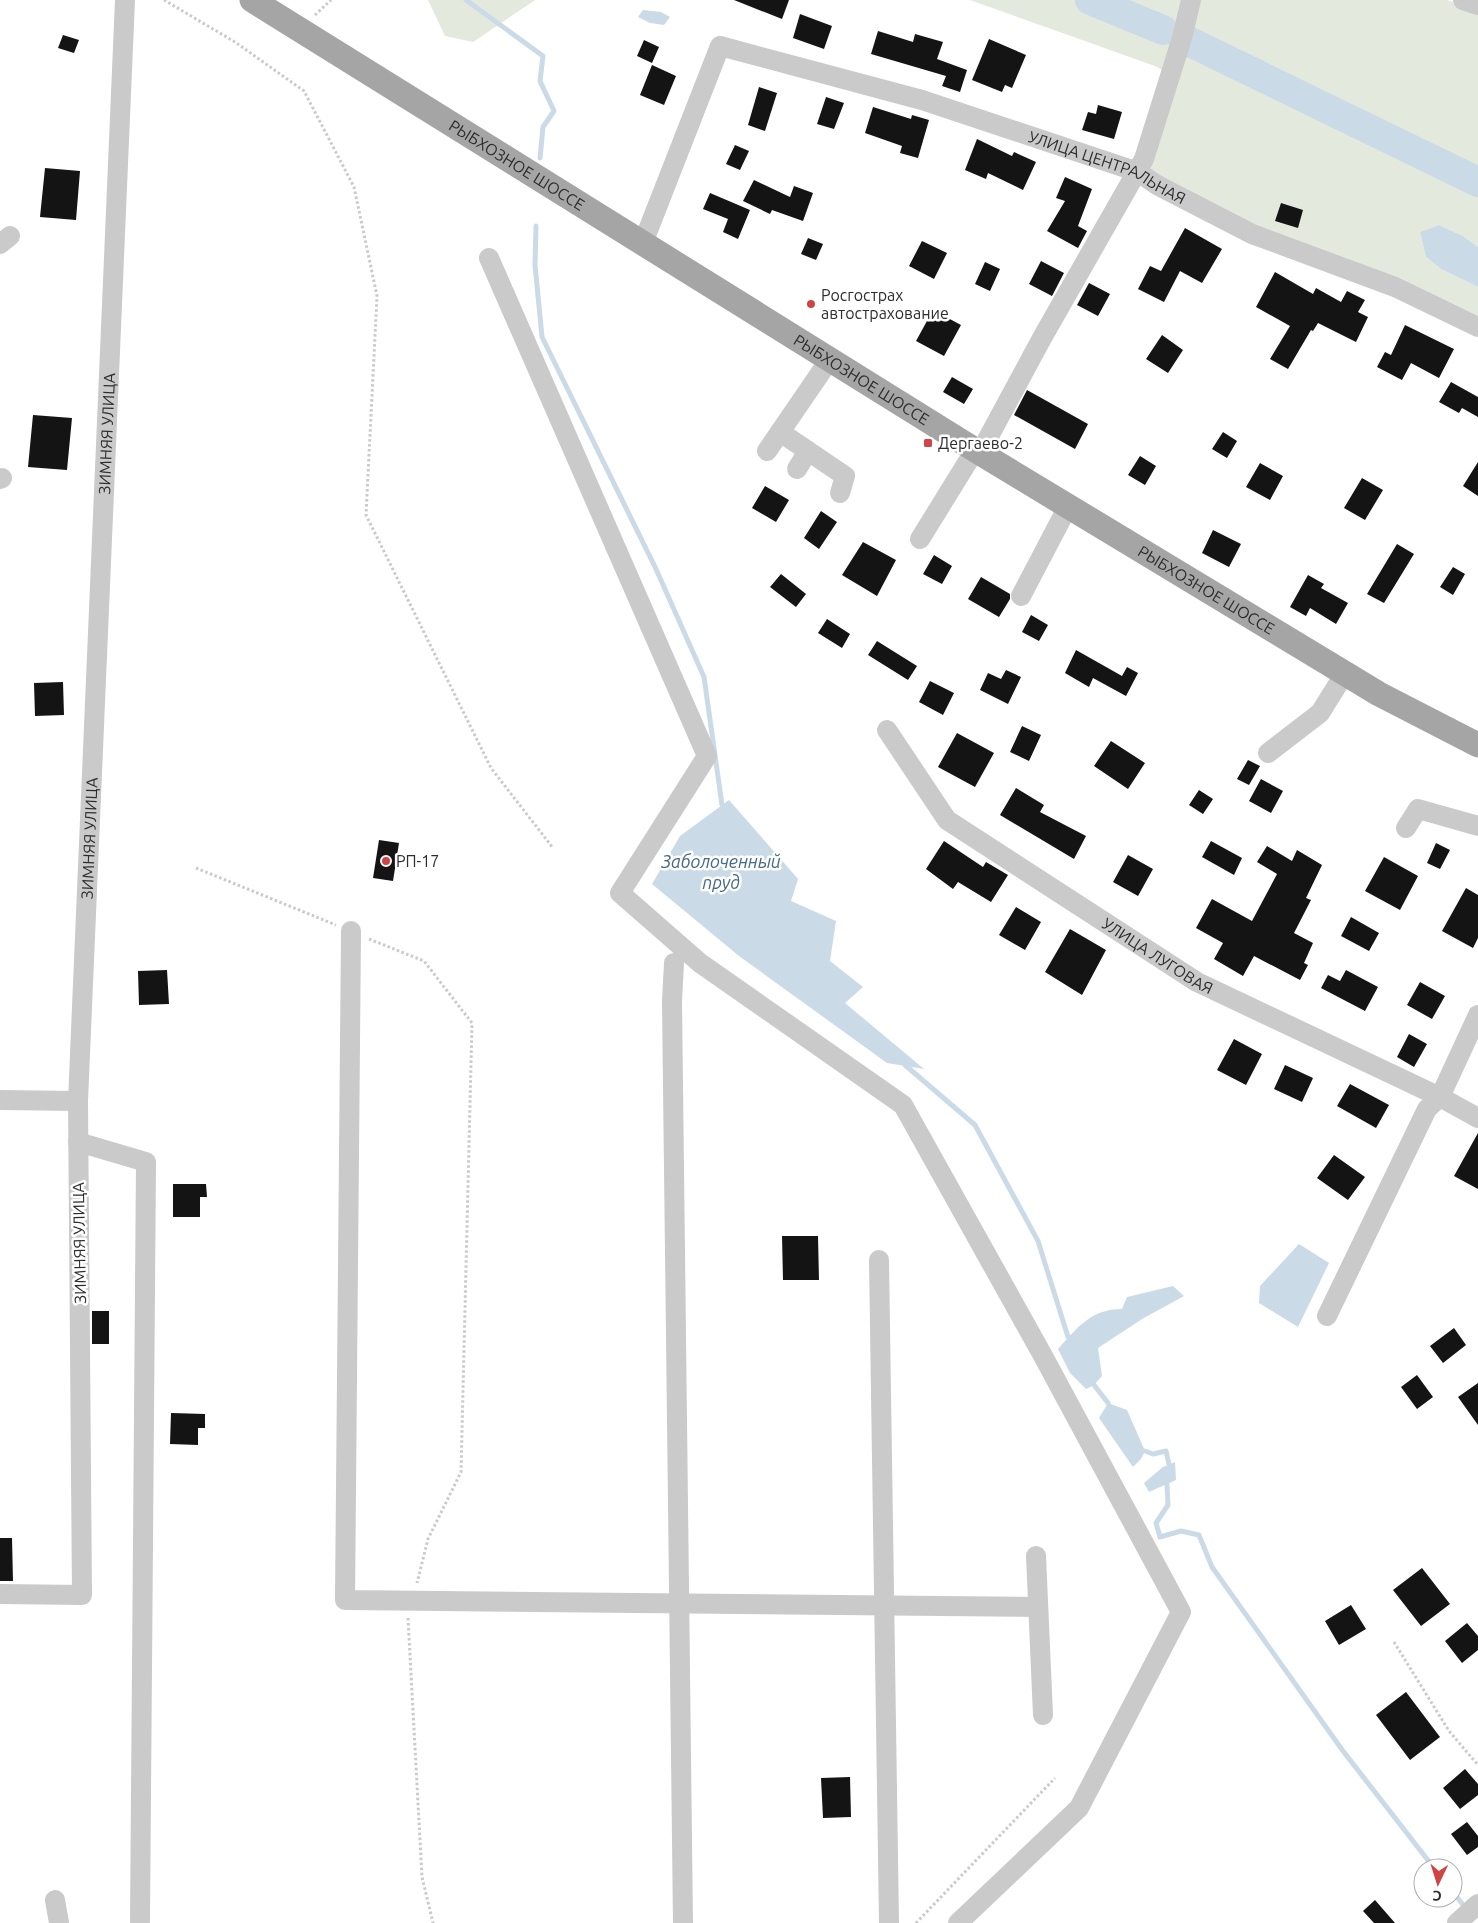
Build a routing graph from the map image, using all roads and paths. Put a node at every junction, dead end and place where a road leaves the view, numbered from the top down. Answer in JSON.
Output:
{"nodes":[{"id":1,"x":125,"y":0,"type":"edge"},
{"id":2,"x":164,"y":0,"type":"edge"},
{"id":3,"x":252,"y":0,"type":"edge"},
{"id":4,"x":1191,"y":0,"type":"edge"},
{"id":5,"x":1463,"y":0,"type":"edge"},
{"id":6,"x":1478,"y":5,"type":"edge"},
{"id":7,"x":1138,"y":172,"type":"junction"},
{"id":8,"x":643,"y":243,"type":"junction"},
{"id":9,"x":490,"y":258,"type":"dead end"},
{"id":10,"x":1478,"y":327,"type":"edge"},
{"id":11,"x":830,"y":360,"type":"junction"},
{"id":12,"x":780,"y":432,"type":"junction"},
{"id":13,"x":767,"y":451,"type":"dead end"},
{"id":14,"x":808,"y":451,"type":"junction"},
{"id":15,"x":978,"y":452,"type":"junction"},
{"id":16,"x":797,"y":468,"type":"dead end"},
{"id":17,"x":840,"y":493,"type":"dead end"},
{"id":18,"x":1066,"y":510,"type":"dead end"},
{"id":19,"x":920,"y":539,"type":"dead end"},
{"id":20,"x":1021,"y":596,"type":"dead end"},
{"id":21,"x":1345,"y":673,"type":"junction"},
{"id":22,"x":887,"y":730,"type":"dead end"},
{"id":23,"x":1478,"y":745,"type":"edge"},
{"id":24,"x":1268,"y":753,"type":"dead end"},
{"id":25,"x":1478,"y":826,"type":"edge"},
{"id":26,"x":1406,"y":828,"type":"dead end"},
{"id":27,"x":552,"y":848,"type":"dead end"},
{"id":28,"x":196,"y":868,"type":"dead end"},
{"id":29,"x":351,"y":931,"type":"junction"},
{"id":30,"x":674,"y":963,"type":"dead end"},
{"id":31,"x":1478,"y":1015,"type":"edge"},
{"id":32,"x":1440,"y":1097,"type":"junction"},
{"id":33,"x":0,"y":1100,"type":"edge"},
{"id":34,"x":78,"y":1101,"type":"junction"},
{"id":35,"x":1478,"y":1118,"type":"edge"},
{"id":36,"x":78,"y":1142,"type":"junction"},
{"id":37,"x":879,"y":1260,"type":"dead end"},
{"id":38,"x":1327,"y":1316,"type":"dead end"},
{"id":39,"x":1036,"y":1556,"type":"dead end"},
{"id":40,"x":0,"y":1594,"type":"edge"},
{"id":41,"x":413,"y":1600,"type":"junction"},
{"id":42,"x":678,"y":1603,"type":"junction"},
{"id":43,"x":885,"y":1606,"type":"junction"},
{"id":44,"x":1038,"y":1606,"type":"junction"},
{"id":45,"x":1394,"y":1642,"type":"dead end"},
{"id":46,"x":1043,"y":1715,"type":"dead end"},
{"id":47,"x":1478,"y":1765,"type":"edge"},
{"id":48,"x":1055,"y":1778,"type":"dead end"},
{"id":49,"x":56,"y":1900,"type":"dead end"},
{"id":50,"x":1478,"y":1904,"type":"edge"},
{"id":51,"x":140,"y":1921,"type":"dead end"},
{"id":52,"x":59,"y":1923,"type":"edge"},
{"id":53,"x":433,"y":1923,"type":"edge"},
{"id":54,"x":683,"y":1923,"type":"edge"},
{"id":55,"x":889,"y":1923,"type":"edge"},
{"id":56,"x":916,"y":1923,"type":"edge"},
{"id":57,"x":958,"y":1923,"type":"edge"},
{"id":58,"x":1457,"y":1923,"type":"edge"}],
"edges":[{"from":1,"to":34,"type":"street","name":"ЗИМНЯЯ УЛИЦА"},
{"from":2,"to":27,"type":"path"},
{"from":3,"to":8,"type":"main road","name":"РЫБХОЗНОЕ ШОССЕ"},
{"from":4,"to":7,"type":"street"},
{"from":5,"to":6,"type":"street"},
{"from":7,"to":8,"type":"street","name":"УЛИЦА ЦЕНТРАЛЬНАЯ"},
{"from":7,"to":10,"type":"street","name":"УЛИЦА ЦЕНТРАЛЬНАЯ"},
{"from":7,"to":15,"type":"street"},
{"from":8,"to":11,"type":"main road","name":"РЫБХОЗНОЕ ШОССЕ"},
{"from":9,"to":57,"type":"street"},
{"from":11,"to":12,"type":"street"},
{"from":11,"to":15,"type":"main road","name":"РЫБХОЗНОЕ ШОССЕ"},
{"from":12,"to":13,"type":"street"},
{"from":12,"to":14,"type":"street"},
{"from":14,"to":16,"type":"street"},
{"from":14,"to":17,"type":"street"},
{"from":15,"to":19,"type":"street"},
{"from":15,"to":21,"type":"main road","name":"РЫБХОЗНОЕ ШОССЕ"},
{"from":18,"to":20,"type":"street"},
{"from":21,"to":23,"type":"main road","name":"РЫБХОЗНОЕ ШОССЕ"},
{"from":21,"to":24,"type":"street"},
{"from":22,"to":32,"type":"street","name":"УЛИЦА ЛУГОВАЯ"},
{"from":25,"to":26,"type":"street"},
{"from":28,"to":29,"type":"path"},
{"from":29,"to":41,"type":"street"},
{"from":29,"to":41,"type":"path"},
{"from":30,"to":42,"type":"street"},
{"from":31,"to":32,"type":"street"},
{"from":32,"to":35,"type":"street","name":"УЛИЦА ЛУГОВАЯ"},
{"from":32,"to":38,"type":"street"},
{"from":33,"to":34,"type":"street"},
{"from":34,"to":36,"type":"street","name":"ЗИМНЯЯ УЛИЦА"},
{"from":36,"to":40,"type":"street","name":"ЗИМНЯЯ УЛИЦА"},
{"from":36,"to":51,"type":"street"},
{"from":37,"to":43,"type":"street"},
{"from":39,"to":44,"type":"street"},
{"from":41,"to":42,"type":"street"},
{"from":41,"to":53,"type":"path"},
{"from":42,"to":43,"type":"street"},
{"from":42,"to":54,"type":"street"},
{"from":43,"to":44,"type":"street"},
{"from":43,"to":55,"type":"street"},
{"from":44,"to":46,"type":"street"},
{"from":45,"to":47,"type":"path"},
{"from":48,"to":56,"type":"path"},
{"from":49,"to":52,"type":"street"},
{"from":50,"to":58,"type":"street"}]}
